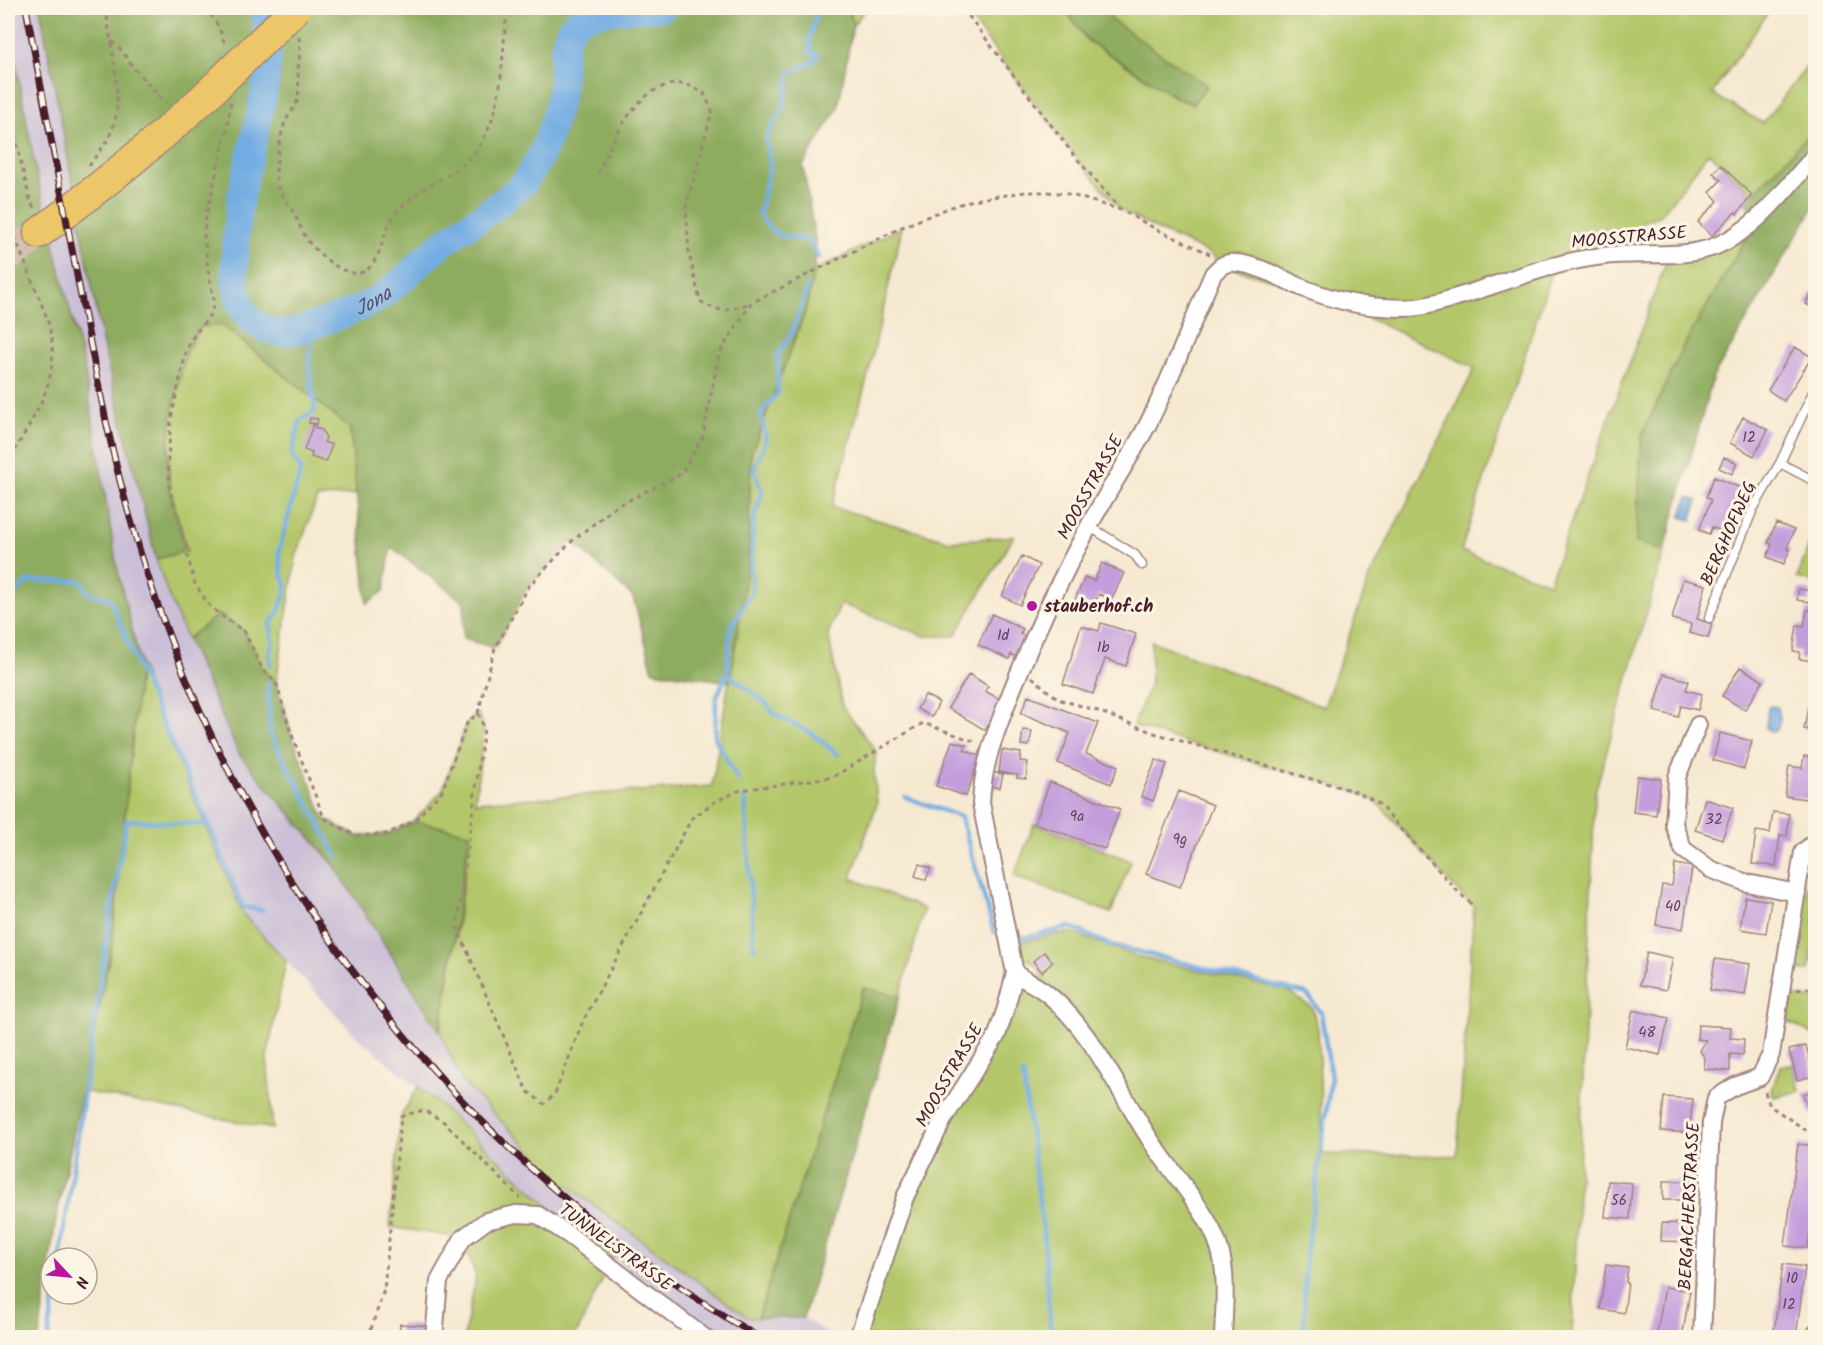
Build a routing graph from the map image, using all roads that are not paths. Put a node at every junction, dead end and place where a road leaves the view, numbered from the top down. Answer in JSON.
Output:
{"nodes":[{"id":1,"x":296,"y":20,"type":"edge"},
{"id":2,"x":1815,"y":154,"type":"edge"},
{"id":3,"x":40,"y":221,"type":"tunnel mouth"},
{"id":4,"x":1815,"y":386,"type":"edge"},
{"id":5,"x":1780,"y":463,"type":"junction"},
{"id":6,"x":1815,"y":482,"type":"edge"},
{"id":7,"x":1089,"y":526,"type":"junction"},
{"id":8,"x":1142,"y":565,"type":"dead end"},
{"id":9,"x":1709,"y":618,"type":"dead end"},
{"id":10,"x":1698,"y":725,"type":"dead end"},
{"id":11,"x":1815,"y":841,"type":"edge"},
{"id":12,"x":1797,"y":893,"type":"junction"},
{"id":13,"x":1015,"y":973,"type":"junction"},
{"id":14,"x":434,"y":1338,"type":"edge"},
{"id":15,"x":705,"y":1338,"type":"edge"},
{"id":16,"x":858,"y":1338,"type":"edge"},
{"id":17,"x":1223,"y":1338,"type":"edge"},
{"id":18,"x":1702,"y":1338,"type":"edge"}],
"edges":[{"from":1,"to":3,"type":"highway","bridge":true},
{"from":2,"to":7,"type":"street","name":"MOOSSTRASSE"},
{"from":4,"to":5,"type":"lane","name":"BERGHOFWEG"},
{"from":5,"to":6,"type":"lane"},
{"from":5,"to":9,"type":"lane","name":"BERGHOFWEG"},
{"from":7,"to":8,"type":"lane"},
{"from":7,"to":13,"type":"street","name":"MOOSSTRASSE"},
{"from":10,"to":12,"type":"street"},
{"from":11,"to":12,"type":"street"},
{"from":12,"to":18,"type":"street","name":"BERGACHERSTRASSE"},
{"from":13,"to":16,"type":"street","name":"MOOSSTRASSE"},
{"from":13,"to":17,"type":"street"},
{"from":14,"to":15,"type":"street","name":"TUNNELSTRASSE"}]}
